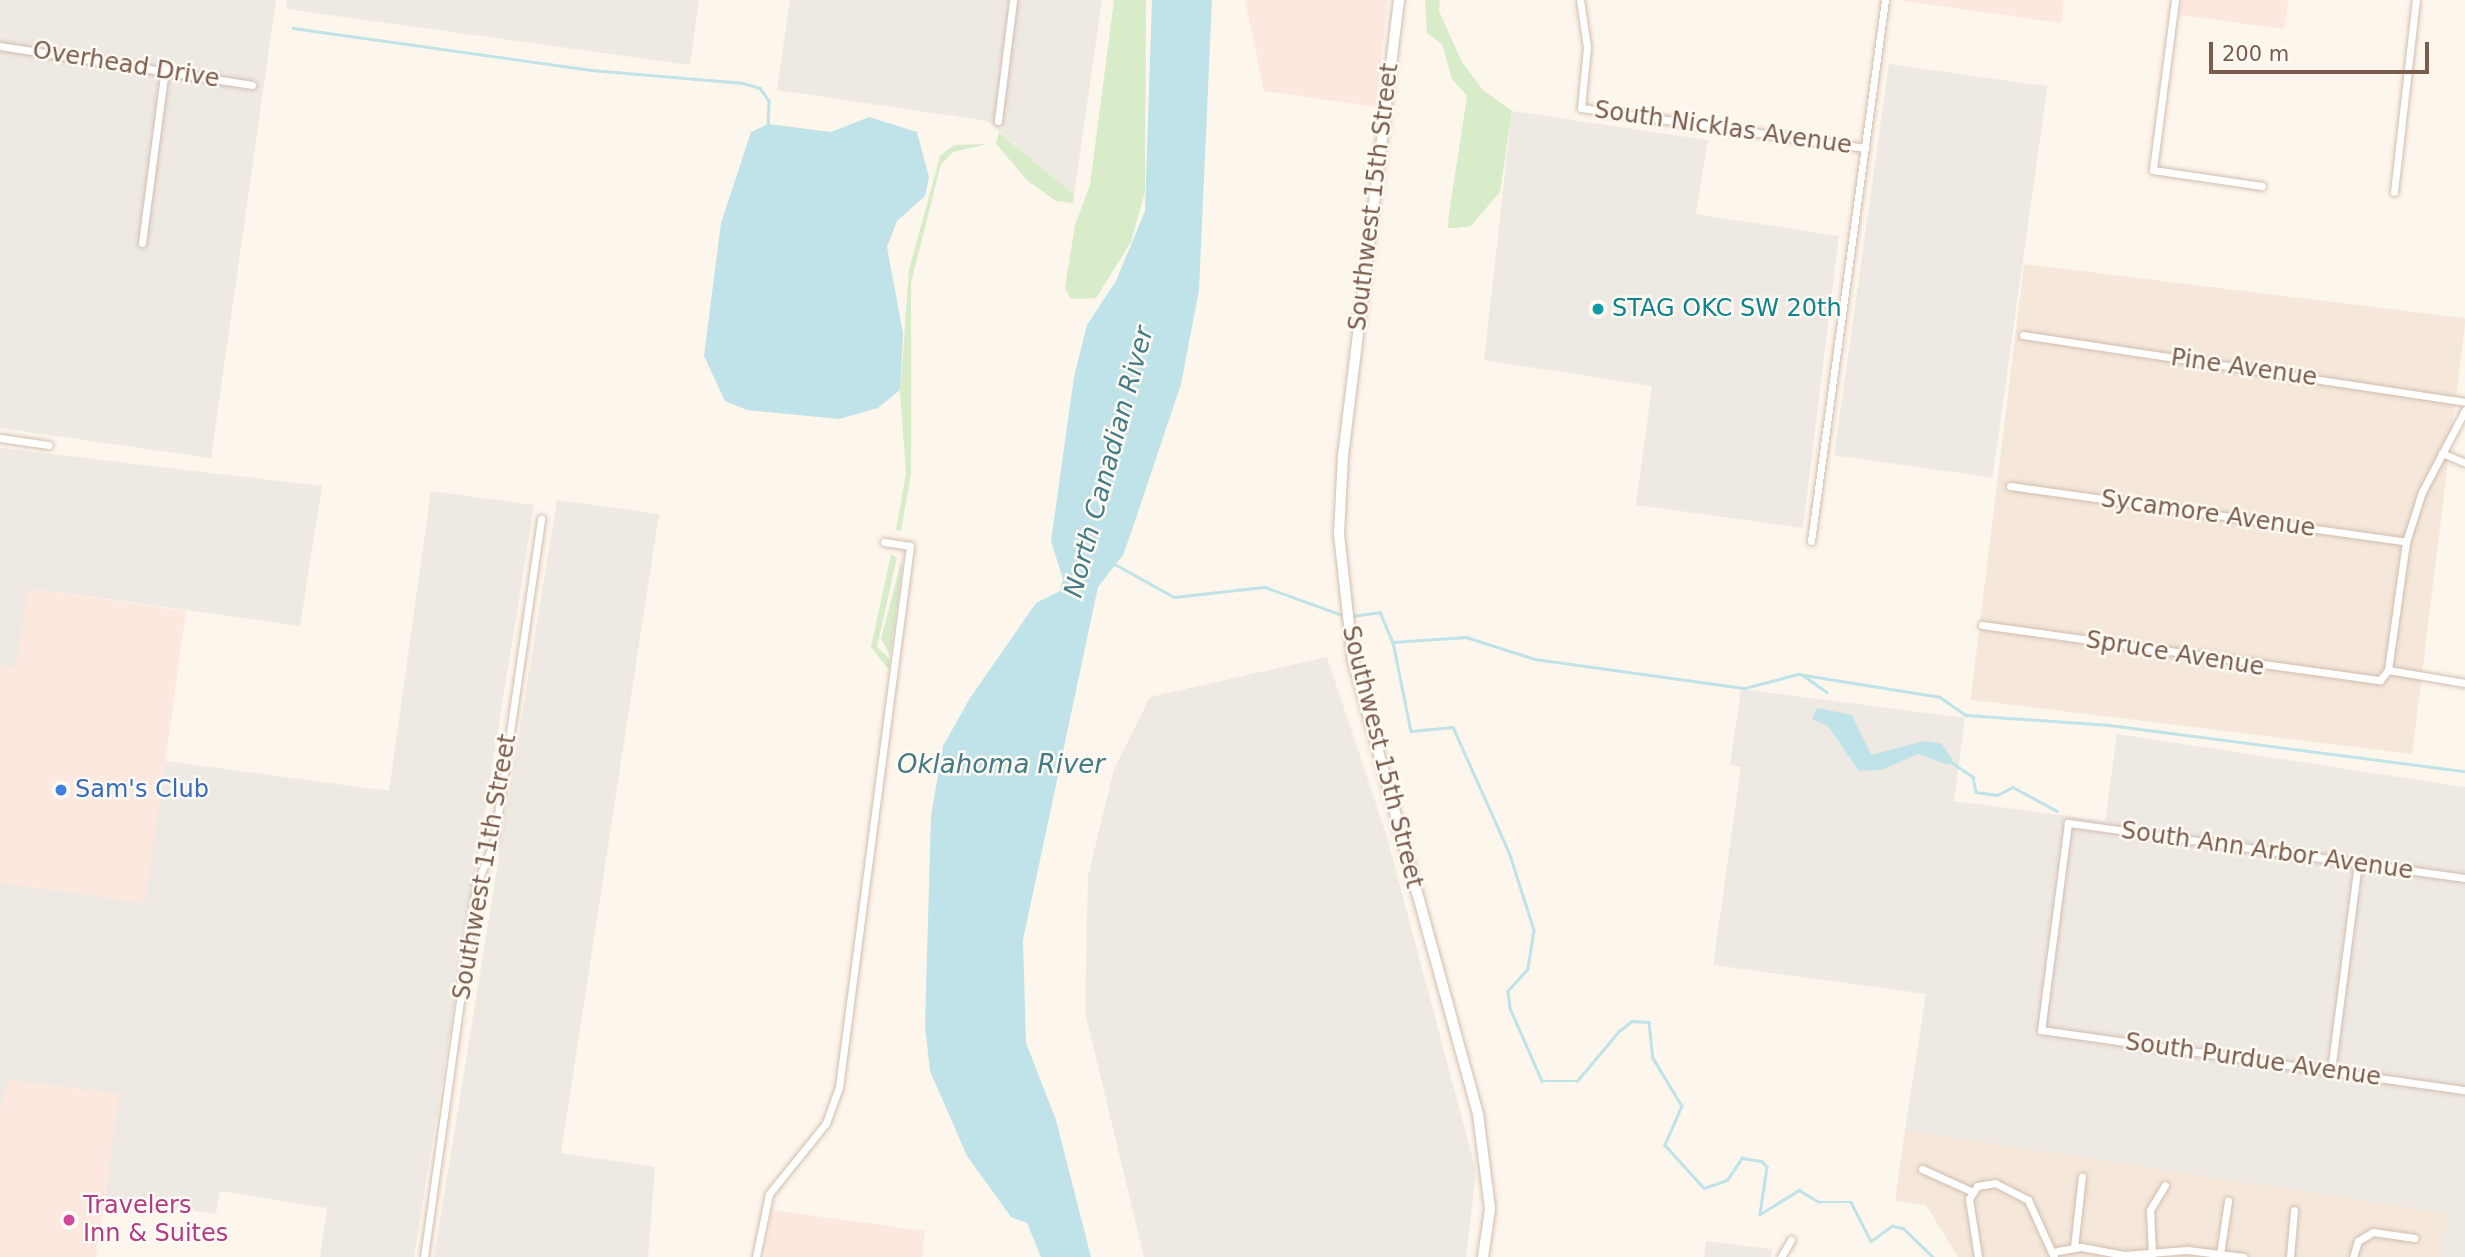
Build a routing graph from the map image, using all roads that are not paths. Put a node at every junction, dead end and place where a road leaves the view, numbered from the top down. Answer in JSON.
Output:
{"nodes":[{"id":1,"x":1013,"y":0,"type":"edge"},
{"id":2,"x":1399,"y":0,"type":"edge"},
{"id":3,"x":1580,"y":0,"type":"edge"},
{"id":4,"x":1885,"y":0,"type":"edge"},
{"id":5,"x":2175,"y":0,"type":"edge"},
{"id":6,"x":2416,"y":0,"type":"edge"},
{"id":7,"x":0,"y":46,"type":"edge"},
{"id":8,"x":165,"y":69,"type":"junction"},
{"id":9,"x":252,"y":85,"type":"dead end"},
{"id":10,"x":998,"y":121,"type":"dead end"},
{"id":11,"x":1865,"y":148,"type":"junction"},
{"id":12,"x":2262,"y":186,"type":"dead end"},
{"id":13,"x":2393,"y":192,"type":"dead end"},
{"id":14,"x":142,"y":243,"type":"dead end"},
{"id":15,"x":2023,"y":335,"type":"dead end"},
{"id":16,"x":2465,"y":402,"type":"edge"},
{"id":17,"x":2465,"y":410,"type":"edge"},
{"id":18,"x":0,"y":438,"type":"edge"},
{"id":19,"x":48,"y":445,"type":"dead end"},
{"id":20,"x":2442,"y":453,"type":"junction"},
{"id":21,"x":2465,"y":463,"type":"edge"},
{"id":22,"x":2010,"y":486,"type":"dead end"},
{"id":23,"x":541,"y":518,"type":"dead end"},
{"id":24,"x":1811,"y":541,"type":"dead end"},
{"id":25,"x":884,"y":542,"type":"dead end"},
{"id":26,"x":2406,"y":542,"type":"junction"},
{"id":27,"x":1982,"y":625,"type":"dead end"},
{"id":28,"x":2388,"y":670,"type":"junction"},
{"id":29,"x":2465,"y":683,"type":"edge"},
{"id":30,"x":2358,"y":863,"type":"junction"},
{"id":31,"x":2465,"y":878,"type":"edge"},
{"id":32,"x":2041,"y":1030,"type":"joint"},
{"id":33,"x":2331,"y":1071,"type":"junction"},
{"id":34,"x":2465,"y":1090,"type":"edge"},
{"id":35,"x":1922,"y":1170,"type":"dead end"},
{"id":36,"x":2082,"y":1176,"type":"dead end"},
{"id":37,"x":2165,"y":1185,"type":"dead end"},
{"id":38,"x":1971,"y":1191,"type":"junction"},
{"id":39,"x":2228,"y":1201,"type":"dead end"},
{"id":40,"x":2294,"y":1210,"type":"dead end"},
{"id":41,"x":2415,"y":1238,"type":"dead end"},
{"id":42,"x":1791,"y":1240,"type":"dead end"},
{"id":43,"x":2074,"y":1247,"type":"junction"},
{"id":44,"x":2053,"y":1254,"type":"edge"},
{"id":45,"x":2152,"y":1254,"type":"junction"},
{"id":46,"x":2220,"y":1254,"type":"junction"},
{"id":47,"x":424,"y":1257,"type":"edge"},
{"id":48,"x":756,"y":1257,"type":"edge"},
{"id":49,"x":1483,"y":1257,"type":"edge"},
{"id":50,"x":1781,"y":1257,"type":"edge"},
{"id":51,"x":1978,"y":1257,"type":"edge"},
{"id":52,"x":2244,"y":1257,"type":"edge"},
{"id":53,"x":2290,"y":1257,"type":"edge"},
{"id":54,"x":2353,"y":1257,"type":"edge"}],
"edges":[{"from":1,"to":10,"type":"street"},
{"from":2,"to":49,"type":"main road","name":"Southwest 15th Street"},
{"from":3,"to":11,"type":"street","name":"South Nicklas Avenue"},
{"from":4,"to":11,"type":"street"},
{"from":5,"to":12,"type":"street"},
{"from":6,"to":13,"type":"street"},
{"from":7,"to":8,"type":"street","name":"Overhead Drive"},
{"from":8,"to":9,"type":"street","name":"Overhead Drive"},
{"from":8,"to":14,"type":"street"},
{"from":11,"to":24,"type":"street"},
{"from":15,"to":16,"type":"street","name":"Pine Avenue"},
{"from":17,"to":20,"type":"street"},
{"from":18,"to":19,"type":"street"},
{"from":20,"to":21,"type":"street"},
{"from":20,"to":26,"type":"street"},
{"from":22,"to":26,"type":"street","name":"Sycamore Avenue"},
{"from":23,"to":47,"type":"street","name":"Southwest 11th Street"},
{"from":25,"to":48,"type":"street"},
{"from":26,"to":28,"type":"street"},
{"from":27,"to":28,"type":"street","name":"Spruce Avenue"},
{"from":28,"to":29,"type":"street"},
{"from":30,"to":31,"type":"street","name":"South Ann Arbor Avenue"},
{"from":30,"to":32,"type":"street","name":"South Ann Arbor Avenue"},
{"from":30,"to":33,"type":"street"},
{"from":32,"to":33,"type":"street","name":"South Purdue Avenue"},
{"from":33,"to":34,"type":"street","name":"South Purdue Avenue"},
{"from":35,"to":38,"type":"street"},
{"from":36,"to":43,"type":"street"},
{"from":37,"to":45,"type":"street"},
{"from":38,"to":44,"type":"street"},
{"from":38,"to":51,"type":"street"},
{"from":39,"to":46,"type":"street"},
{"from":40,"to":53,"type":"street"},
{"from":41,"to":54,"type":"street"},
{"from":42,"to":50,"type":"street"},
{"from":43,"to":44,"type":"street"},
{"from":43,"to":45,"type":"street"},
{"from":45,"to":46,"type":"street"},
{"from":46,"to":52,"type":"street"}]}
